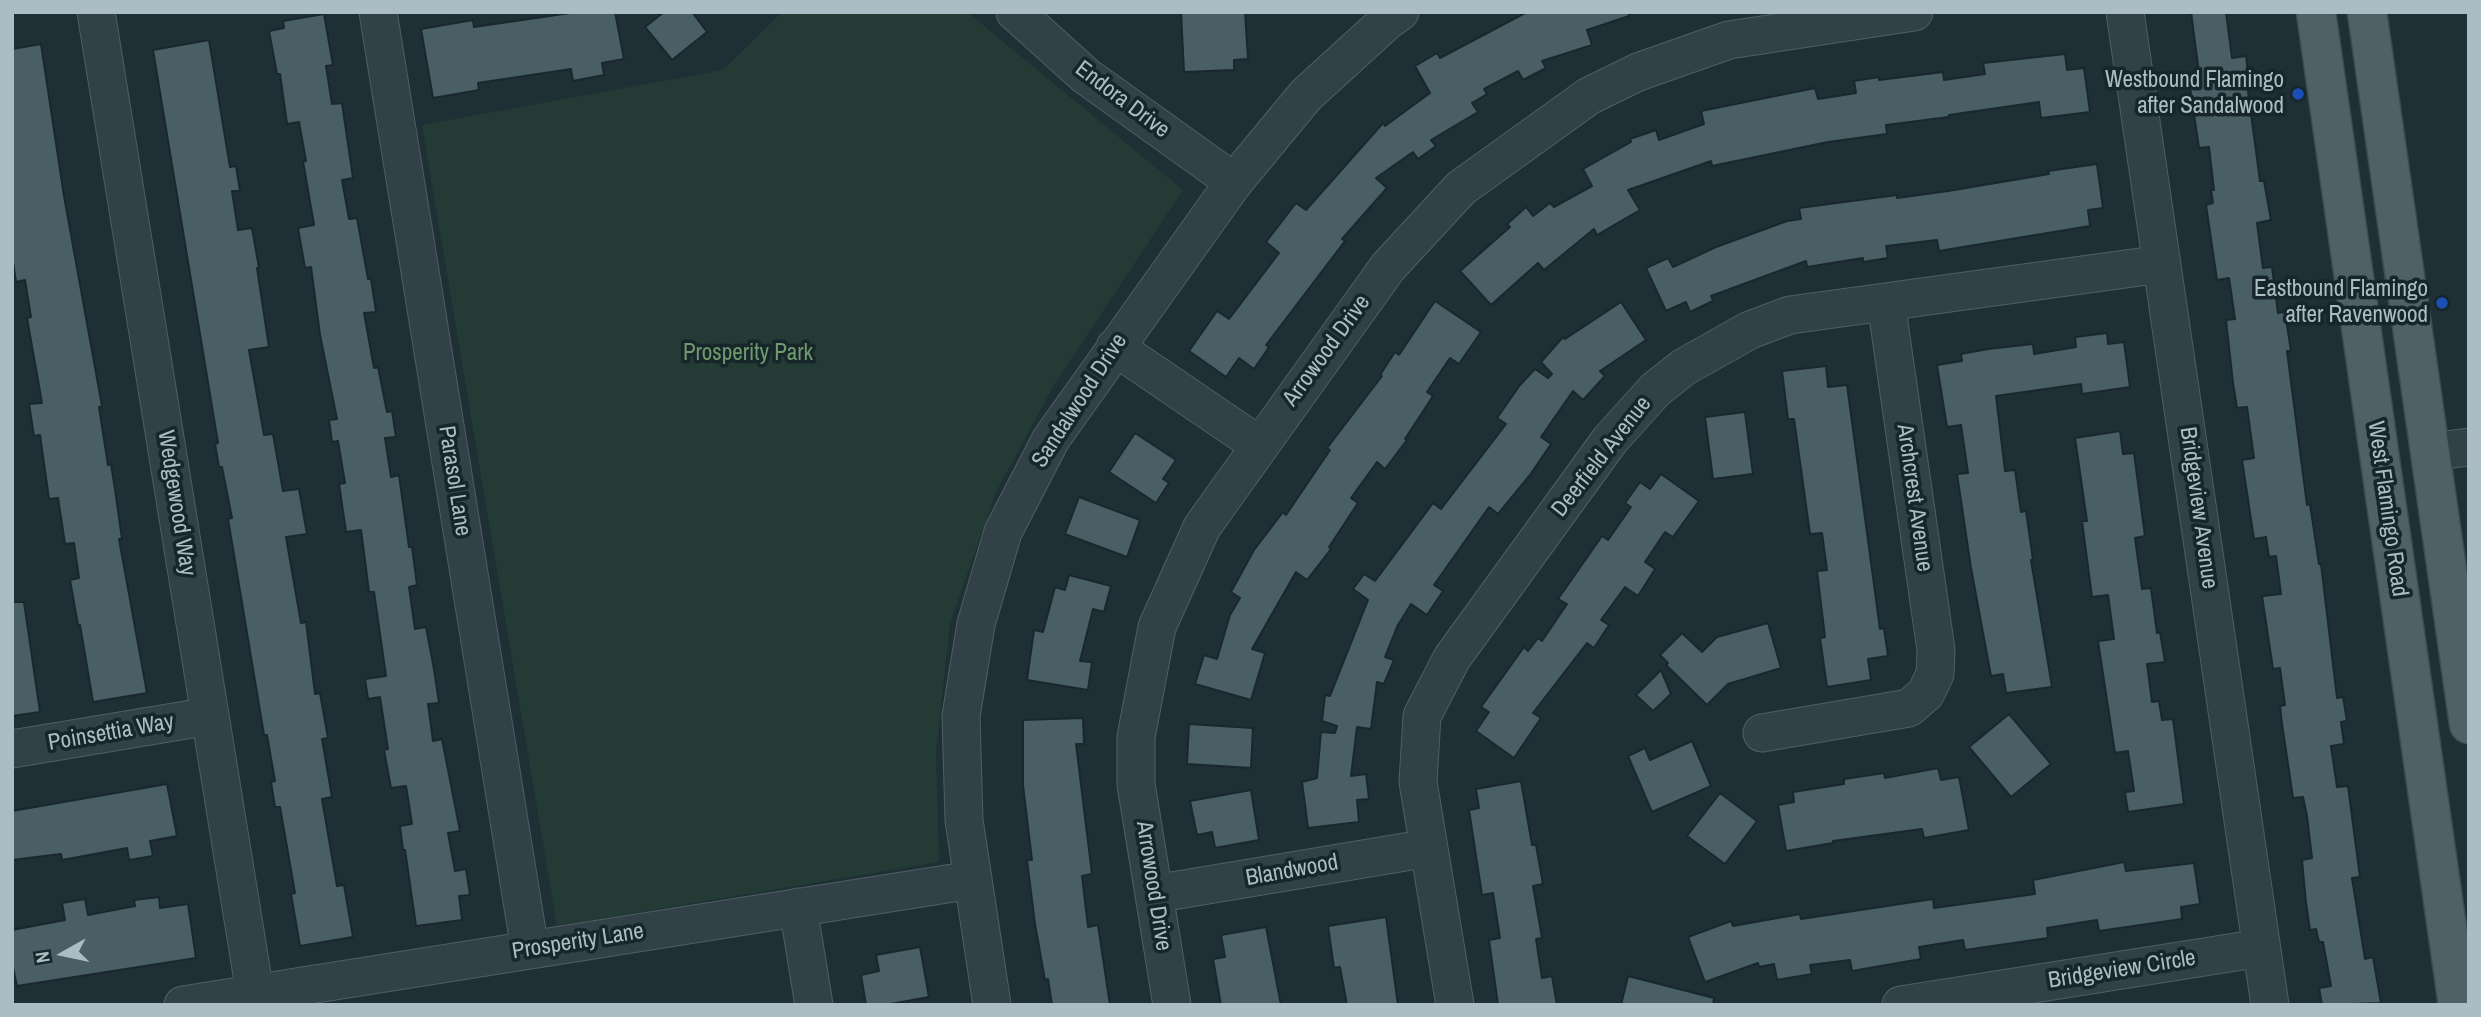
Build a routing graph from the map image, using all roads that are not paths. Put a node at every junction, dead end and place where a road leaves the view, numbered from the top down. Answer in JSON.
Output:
{"nodes":[{"id":1,"x":96,"y":12,"type":"edge"},
{"id":2,"x":378,"y":12,"type":"edge"},
{"id":3,"x":1015,"y":12,"type":"edge"},
{"id":4,"x":1400,"y":12,"type":"edge"},
{"id":5,"x":1914,"y":12,"type":"edge"},
{"id":6,"x":2125,"y":12,"type":"edge"},
{"id":7,"x":2316,"y":12,"type":"edge"},
{"id":8,"x":2367,"y":12,"type":"edge"},
{"id":9,"x":1234,"y":183,"type":"junction"},
{"id":10,"x":2345,"y":214,"type":"junction"},
{"id":11,"x":2162,"y":264,"type":"junction"},
{"id":12,"x":1886,"y":302,"type":"junction"},
{"id":13,"x":1115,"y":347,"type":"junction"},
{"id":14,"x":1259,"y":445,"type":"junction"},
{"id":15,"x":2469,"y":447,"type":"edge"},
{"id":16,"x":2430,"y":453,"type":"junction"},
{"id":17,"x":210,"y":716,"type":"junction"},
{"id":18,"x":2469,"y":724,"type":"edge"},
{"id":19,"x":1762,"y":733,"type":"dead end"},
{"id":20,"x":12,"y":749,"type":"edge"},
{"id":21,"x":1429,"y":848,"type":"junction"},
{"id":22,"x":972,"y":880,"type":"junction"},
{"id":23,"x":1154,"y":894,"type":"junction"},
{"id":24,"x":798,"y":907,"type":"junction"},
{"id":25,"x":2262,"y":948,"type":"junction"},
{"id":26,"x":530,"y":950,"type":"junction"},
{"id":27,"x":255,"y":993,"type":"junction"},
{"id":28,"x":183,"y":1005,"type":"edge"},
{"id":29,"x":814,"y":1005,"type":"edge"},
{"id":30,"x":992,"y":1005,"type":"edge"},
{"id":31,"x":1172,"y":1005,"type":"edge"},
{"id":32,"x":1455,"y":1005,"type":"edge"},
{"id":33,"x":1900,"y":1005,"type":"edge"},
{"id":34,"x":2270,"y":1005,"type":"edge"},
{"id":35,"x":2458,"y":1005,"type":"edge"}],
"edges":[{"from":1,"to":17,"type":"street","name":"Wedgewood Way"},
{"from":2,"to":26,"type":"street","name":"Parasol Lane"},
{"from":3,"to":9,"type":"street","name":"Endora Drive"},
{"from":4,"to":9,"type":"street","name":"Sandalwood Drive"},
{"from":5,"to":14,"type":"street","name":"Arrowood Drive"},
{"from":6,"to":11,"type":"street","name":"Bridgeview Avenue"},
{"from":7,"to":10,"type":"main road","name":"West Flamingo Road"},
{"from":8,"to":16,"type":"main road"},
{"from":9,"to":13,"type":"street","name":"Sandalwood Drive"},
{"from":10,"to":16,"type":"main road"},
{"from":10,"to":35,"type":"main road","name":"West Flamingo Road"},
{"from":11,"to":12,"type":"street","name":"Deerfield Avenue"},
{"from":11,"to":25,"type":"street","name":"Bridgeview Avenue"},
{"from":12,"to":19,"type":"street","name":"Archcrest Avenue"},
{"from":12,"to":21,"type":"street","name":"Deerfield Avenue"},
{"from":13,"to":14,"type":"street"},
{"from":13,"to":22,"type":"street","name":"Sandalwood Drive"},
{"from":14,"to":23,"type":"street","name":"Arrowood Drive"},
{"from":15,"to":16,"type":"street"},
{"from":16,"to":18,"type":"main road"},
{"from":17,"to":20,"type":"street","name":"Poinsettia Way"},
{"from":17,"to":27,"type":"street","name":"Wedgewood Way"},
{"from":21,"to":23,"type":"street","name":"Blandwood"},
{"from":21,"to":32,"type":"street","name":"Deerfield Avenue"},
{"from":22,"to":24,"type":"street","name":"Prosperity Lane"},
{"from":22,"to":30,"type":"street","name":"Sandalwood Drive"},
{"from":23,"to":31,"type":"street","name":"Arrowood Drive"},
{"from":24,"to":26,"type":"street","name":"Prosperity Lane"},
{"from":24,"to":29,"type":"street"},
{"from":25,"to":33,"type":"street","name":"Bridgeview Circle"},
{"from":25,"to":34,"type":"street","name":"Bridgeview Avenue"},
{"from":26,"to":27,"type":"street","name":"Prosperity Lane"},
{"from":27,"to":28,"type":"street","name":"Prosperity Lane"}]}
